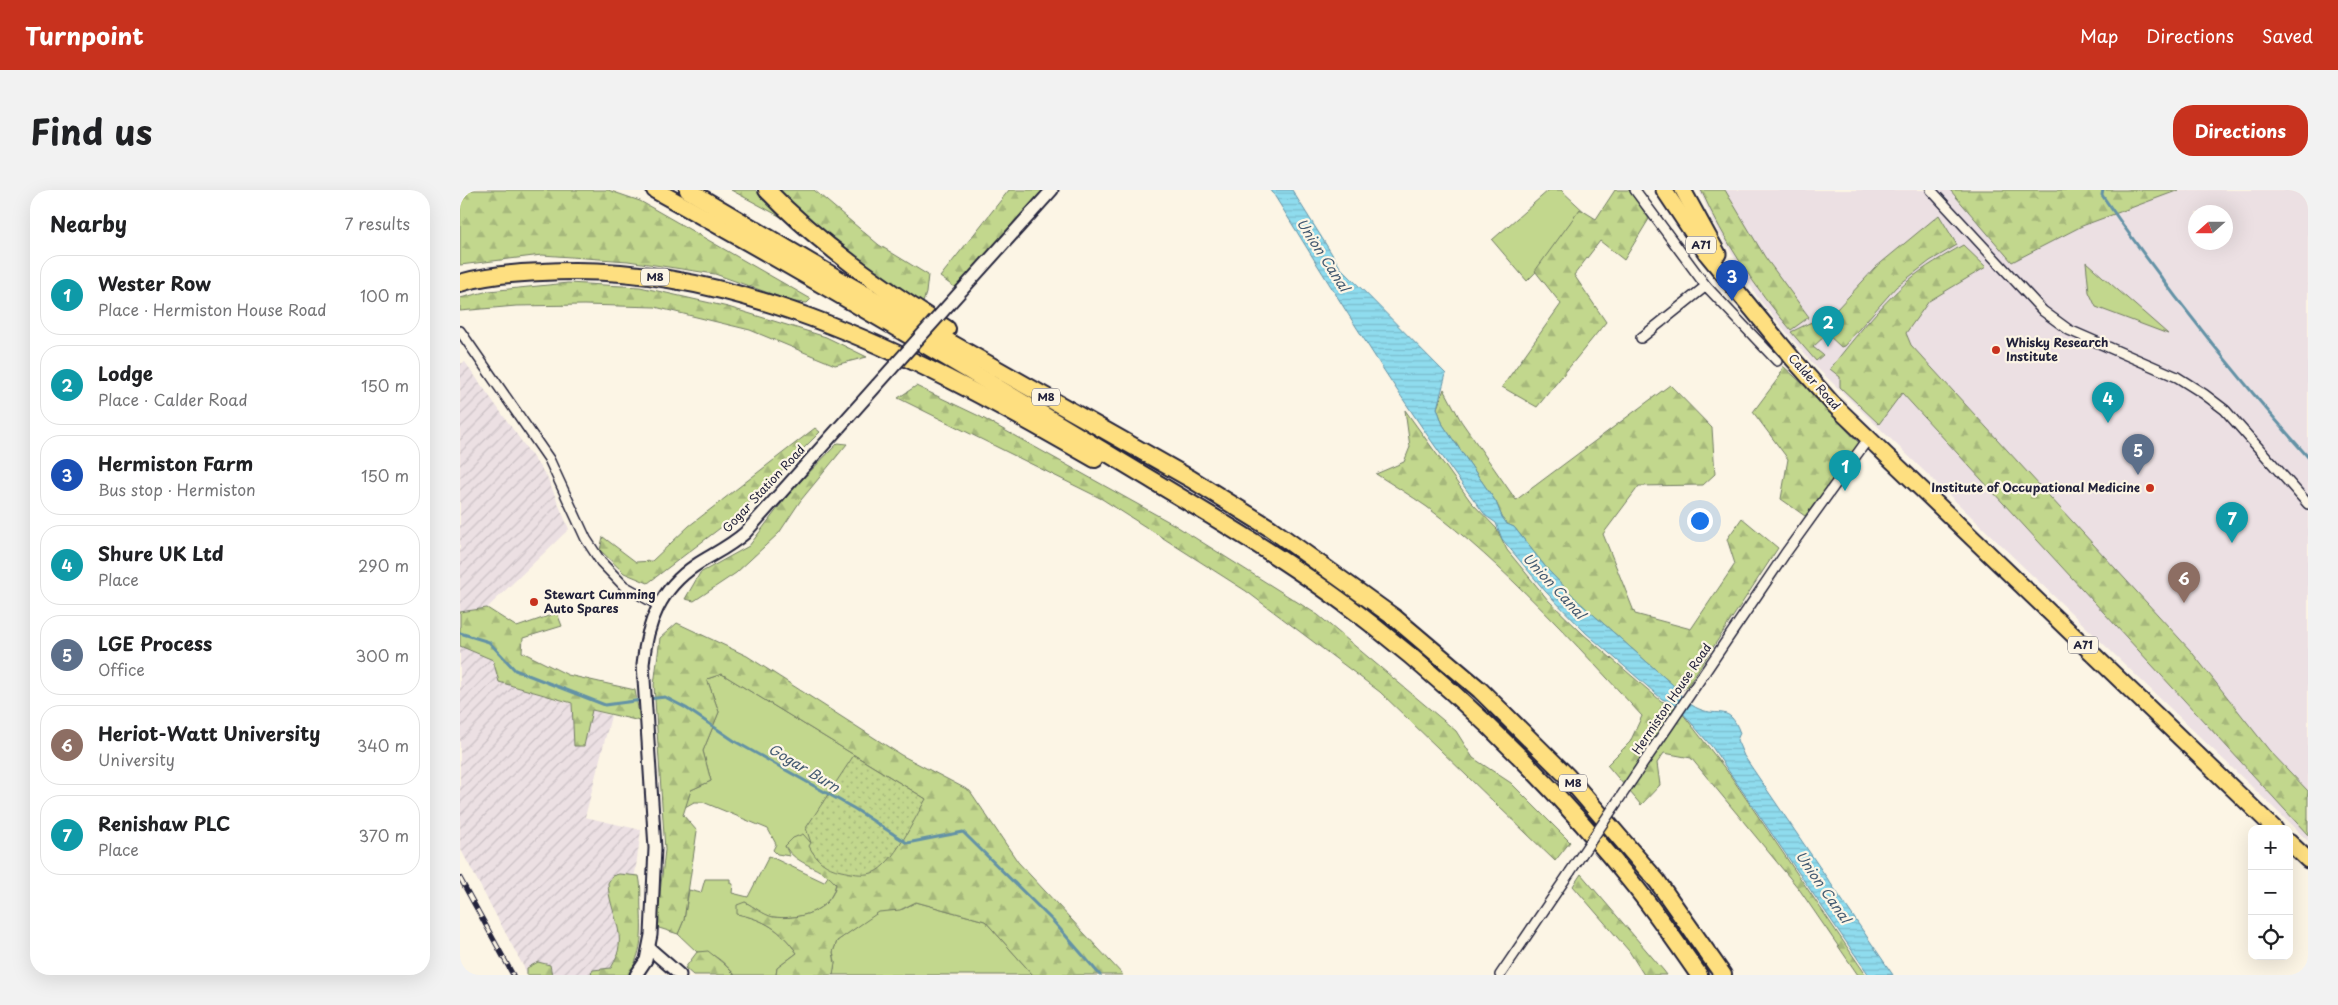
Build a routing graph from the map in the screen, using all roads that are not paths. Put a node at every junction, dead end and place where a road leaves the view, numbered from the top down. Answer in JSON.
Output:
{"nodes":[{"id":1,"x":655,"y":190,"type":"edge"},
{"id":2,"x":688,"y":190,"type":"edge"},
{"id":3,"x":767,"y":190,"type":"edge"},
{"id":4,"x":1052,"y":190,"type":"edge"},
{"id":5,"x":1635,"y":190,"type":"edge"},
{"id":6,"x":1664,"y":190,"type":"edge"},
{"id":7,"x":1683,"y":190,"type":"edge"},
{"id":8,"x":1931,"y":190,"type":"edge"},
{"id":9,"x":460,"y":283,"type":"edge"},
{"id":10,"x":1706,"y":286,"type":"junction"},
{"id":11,"x":1743,"y":296,"type":"junction"},
{"id":12,"x":460,"y":331,"type":"edge"},
{"id":13,"x":1641,"y":338,"type":"dead end"},
{"id":14,"x":1777,"y":361,"type":"dead end"},
{"id":15,"x":1868,"y":439,"type":"junction"},
{"id":16,"x":1190,"y":479,"type":"junction"},
{"id":17,"x":2308,"y":504,"type":"edge"},
{"id":18,"x":1233,"y":530,"type":"junction"},
{"id":19,"x":658,"y":605,"type":"junction"},
{"id":20,"x":2271,"y":825,"type":"edge"},
{"id":21,"x":2293,"y":846,"type":"edge"},
{"id":22,"x":2308,"y":860,"type":"edge"},
{"id":23,"x":649,"y":948,"type":"junction"},
{"id":24,"x":636,"y":975,"type":"edge"},
{"id":25,"x":680,"y":975,"type":"edge"},
{"id":26,"x":1500,"y":975,"type":"edge"},
{"id":27,"x":1700,"y":975,"type":"edge"},
{"id":28,"x":1723,"y":975,"type":"edge"}],
"edges":[{"from":1,"to":18,"type":"highway","number":"M8"},
{"from":2,"to":16,"type":"highway","number":"M8"},
{"from":3,"to":16,"type":"highway","number":"M8"},
{"from":4,"to":19,"type":"street","name":"Gogar Station Road","bridge":true},
{"from":5,"to":10,"type":"street"},
{"from":6,"to":11,"type":"main road","name":"Calder Road","number":"A71"},
{"from":7,"to":11,"type":"main road","name":"Calder Road","number":"A71"},
{"from":8,"to":17,"type":"street"},
{"from":9,"to":18,"type":"highway","number":"M8"},
{"from":10,"to":13,"type":"street"},
{"from":10,"to":14,"type":"street"},
{"from":11,"to":15,"type":"main road","name":"Calder Road","number":"A71"},
{"from":12,"to":19,"type":"street"},
{"from":15,"to":20,"type":"main road","name":"Calder Road","number":"A71"},
{"from":15,"to":26,"type":"street","name":"Hermiston House Road","bridge":true},
{"from":16,"to":28,"type":"highway","number":"M8"},
{"from":18,"to":27,"type":"highway","number":"M8"},
{"from":19,"to":23,"type":"street","name":"Gogar Station Road"},
{"from":21,"to":22,"type":"main road"},
{"from":23,"to":24,"type":"street","name":"Gogar Station Road"},
{"from":23,"to":25,"type":"street"}]}
